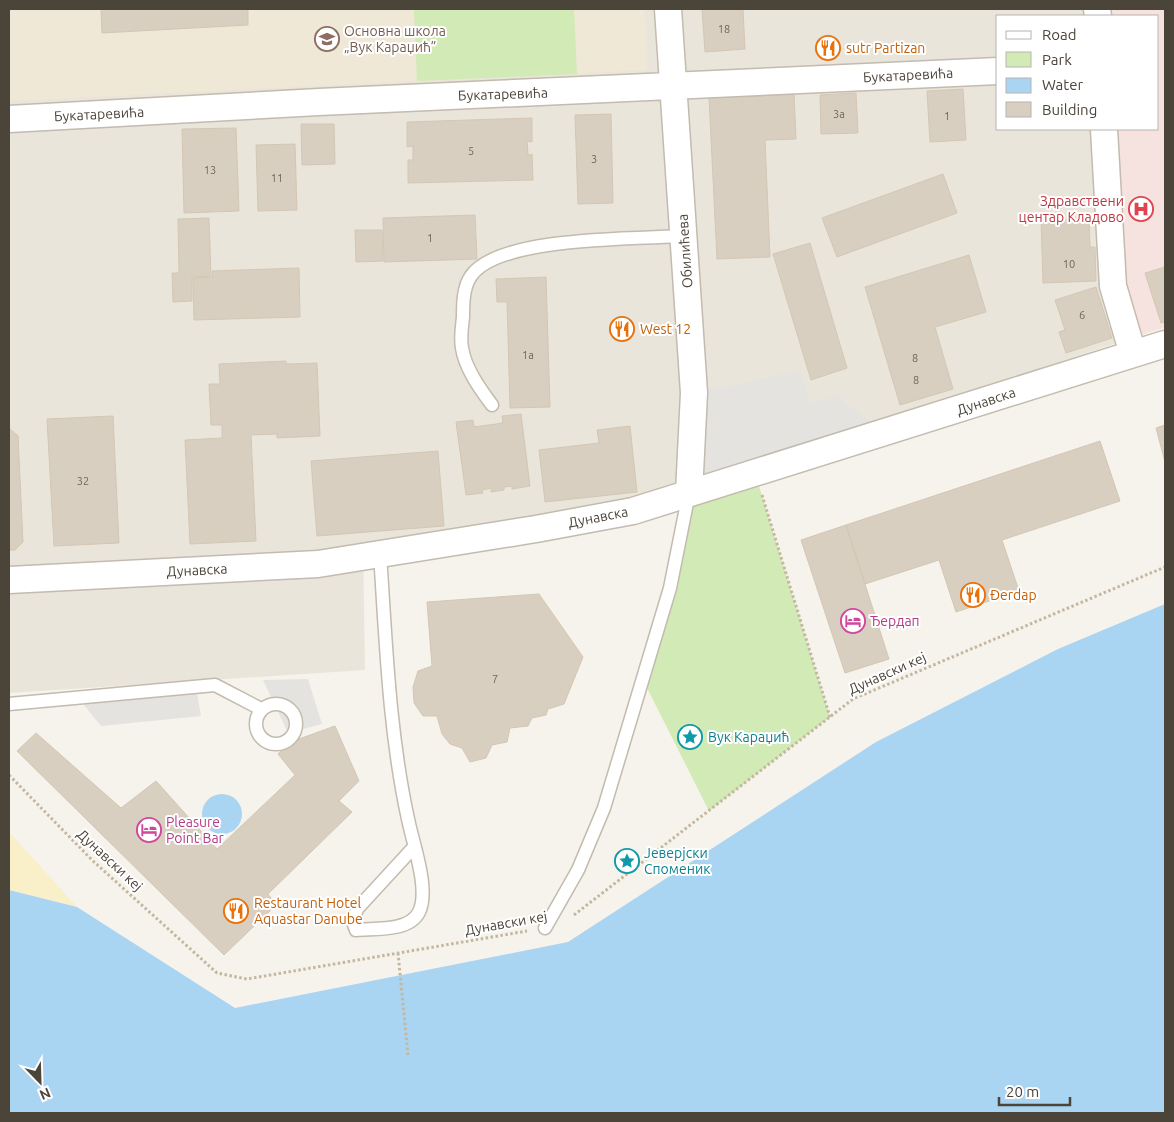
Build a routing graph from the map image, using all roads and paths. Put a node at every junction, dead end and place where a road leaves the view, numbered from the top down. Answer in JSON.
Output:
{"nodes":[{"id":1,"x":668,"y":9,"type":"edge"},
{"id":2,"x":996,"y":71,"type":"edge"},
{"id":3,"x":674,"y":87,"type":"junction"},
{"id":4,"x":9,"y":119,"type":"edge"},
{"id":5,"x":1104,"y":130,"type":"edge"},
{"id":6,"x":684,"y":236,"type":"junction"},
{"id":7,"x":1165,"y":344,"type":"edge"},
{"id":8,"x":1133,"y":354,"type":"junction"},
{"id":9,"x":492,"y":405,"type":"dead end"},
{"id":10,"x":755,"y":473,"type":"junction"},
{"id":11,"x":690,"y":493,"type":"junction"},
{"id":12,"x":380,"y":554,"type":"junction"},
{"id":13,"x":1165,"y":567,"type":"edge"},
{"id":14,"x":9,"y":580,"type":"edge"},
{"id":15,"x":9,"y":704,"type":"edge"},
{"id":16,"x":262,"y":709,"type":"dead end"},
{"id":17,"x":830,"y":717,"type":"junction"},
{"id":18,"x":9,"y":775,"type":"edge"},
{"id":19,"x":414,"y":847,"type":"junction"},
{"id":20,"x":545,"y":928,"type":"junction"},
{"id":21,"x":398,"y":953,"type":"junction"},
{"id":22,"x":408,"y":1055,"type":"dead end"}],
"edges":[{"from":1,"to":3,"type":"street","name":"Обилићева"},
{"from":2,"to":3,"type":"street","name":"Букатаревића"},
{"from":3,"to":4,"type":"street","name":"Букатаревића"},
{"from":3,"to":6,"type":"street","name":"Обилићева"},
{"from":5,"to":8,"type":"street"},
{"from":6,"to":9,"type":"lane"},
{"from":6,"to":11,"type":"street","name":"Обилићева"},
{"from":7,"to":8,"type":"street","name":"Дунавска"},
{"from":8,"to":10,"type":"street","name":"Дунавска"},
{"from":10,"to":11,"type":"street","name":"Дунавска"},
{"from":10,"to":17,"type":"path"},
{"from":11,"to":12,"type":"street","name":"Дунавска"},
{"from":11,"to":20,"type":"lane"},
{"from":12,"to":14,"type":"street","name":"Дунавска"},
{"from":12,"to":19,"type":"lane"},
{"from":13,"to":17,"type":"path","name":"Дунавски кеј"},
{"from":15,"to":16,"type":"lane"},
{"from":17,"to":20,"type":"path","name":"Дунавски кеј"},
{"from":18,"to":21,"type":"path","name":"Дунавски кеј"},
{"from":19,"to":19,"type":"lane"},
{"from":20,"to":21,"type":"path","name":"Дунавски кеј"},
{"from":21,"to":22,"type":"path"}]}
